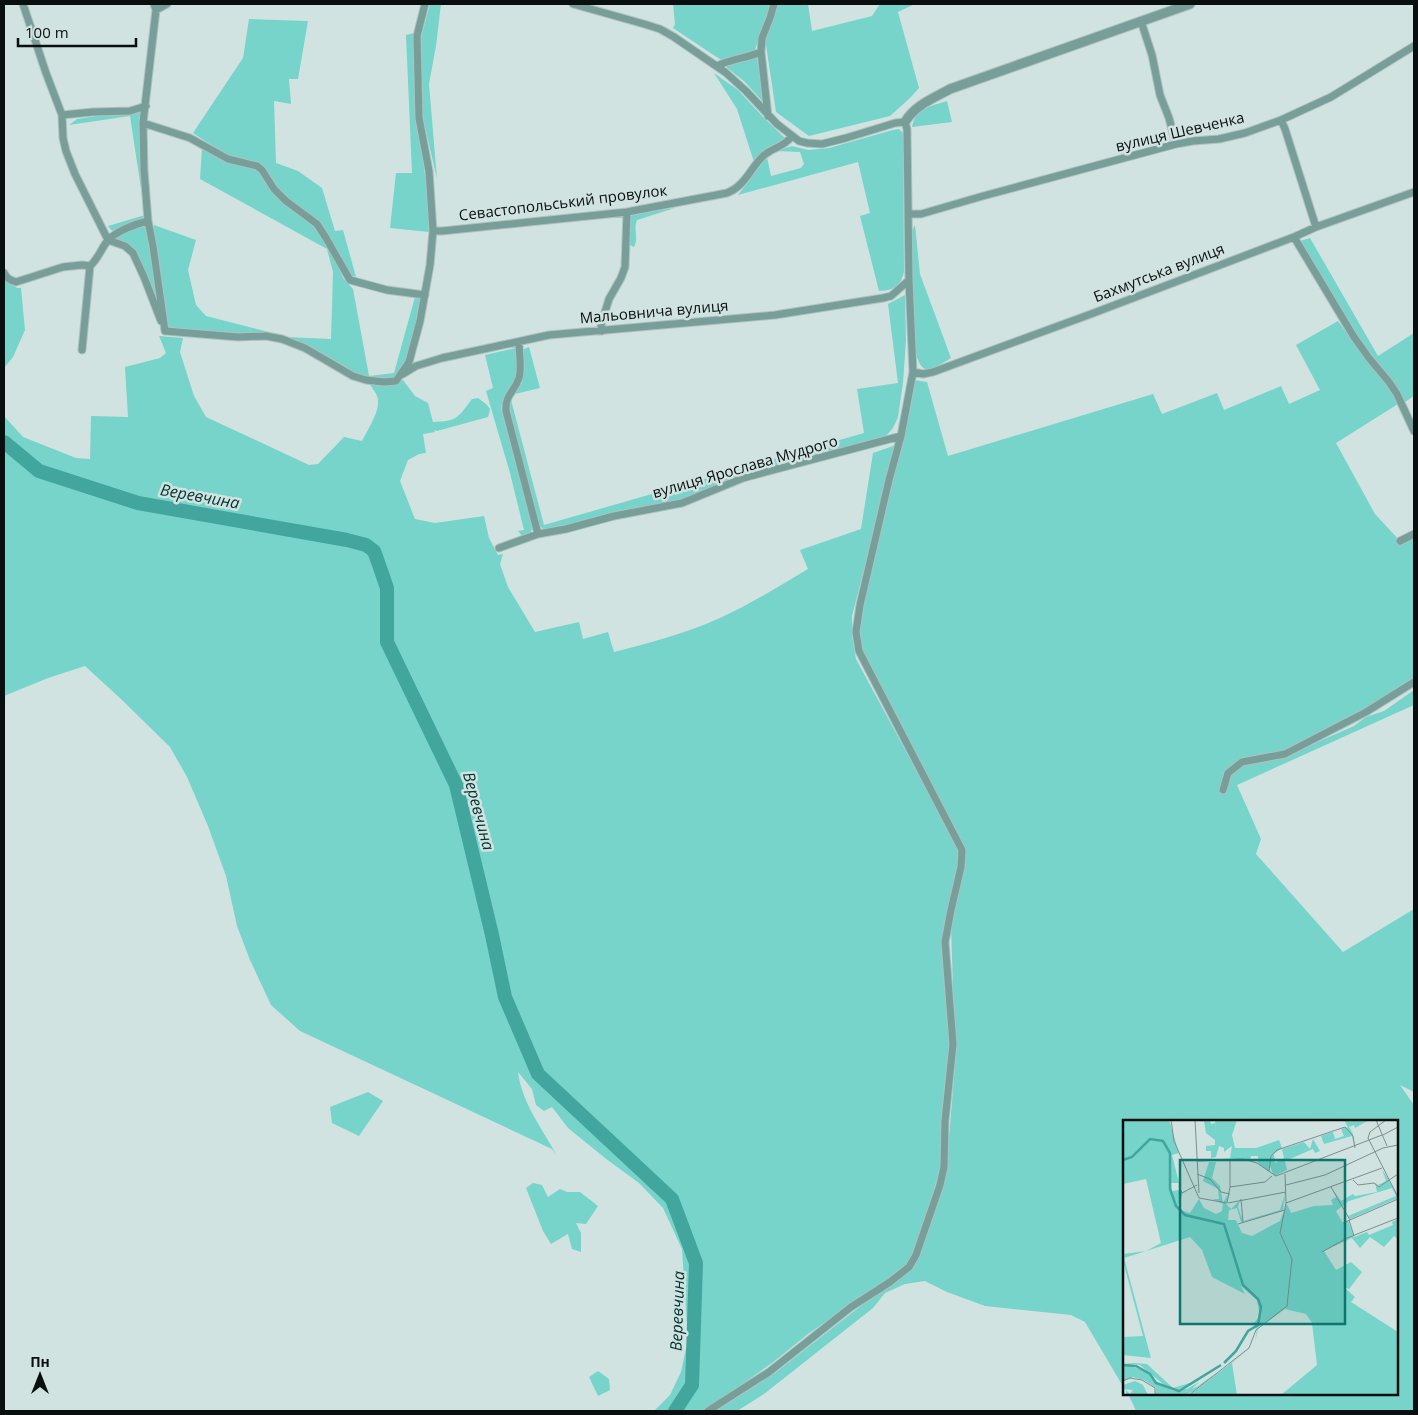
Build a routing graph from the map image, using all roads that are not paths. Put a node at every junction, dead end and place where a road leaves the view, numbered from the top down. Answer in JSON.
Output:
{"nodes":[{"id":1,"x":23,"y":4,"type":"edge"},
{"id":2,"x":167,"y":4,"type":"edge"},
{"id":3,"x":426,"y":4,"type":"edge"},
{"id":4,"x":573,"y":4,"type":"edge"},
{"id":5,"x":774,"y":4,"type":"edge"},
{"id":6,"x":1190,"y":4,"type":"edge"},
{"id":7,"x":155,"y":7,"type":"edge"},
{"id":8,"x":1141,"y":21,"type":"junction"},
{"id":9,"x":1414,"y":46,"type":"edge"},
{"id":10,"x":761,"y":52,"type":"junction"},
{"id":11,"x":717,"y":66,"type":"junction"},
{"id":12,"x":146,"y":106,"type":"junction"},
{"id":13,"x":62,"y":115,"type":"junction"},
{"id":14,"x":768,"y":116,"type":"junction"},
{"id":15,"x":1281,"y":120,"type":"junction"},
{"id":16,"x":143,"y":122,"type":"junction"},
{"id":17,"x":905,"y":122,"type":"junction"},
{"id":18,"x":792,"y":136,"type":"junction"},
{"id":19,"x":1176,"y":144,"type":"junction"},
{"id":20,"x":1414,"y":192,"type":"edge"},
{"id":21,"x":627,"y":212,"type":"junction"},
{"id":22,"x":908,"y":214,"type":"junction"},
{"id":23,"x":148,"y":221,"type":"junction"},
{"id":24,"x":1316,"y":227,"type":"junction"},
{"id":25,"x":433,"y":231,"type":"junction"},
{"id":26,"x":1294,"y":237,"type":"junction"},
{"id":27,"x":108,"y":240,"type":"junction"},
{"id":28,"x":90,"y":266,"type":"junction"},
{"id":29,"x":4,"y":273,"type":"edge"},
{"id":30,"x":909,"y":280,"type":"junction"},
{"id":31,"x":424,"y":295,"type":"junction"},
{"id":32,"x":165,"y":331,"type":"junction"},
{"id":33,"x":602,"y":331,"type":"junction"},
{"id":34,"x":519,"y":342,"type":"junction"},
{"id":35,"x":82,"y":350,"type":"dead end"},
{"id":36,"x":913,"y":372,"type":"junction"},
{"id":37,"x":398,"y":378,"type":"junction"},
{"id":38,"x":1414,"y":431,"type":"edge"},
{"id":39,"x":901,"y":436,"type":"junction"},
{"id":40,"x":538,"y":534,"type":"junction"},
{"id":41,"x":1414,"y":534,"type":"edge"},
{"id":42,"x":1400,"y":541,"type":"dead end"},
{"id":43,"x":499,"y":548,"type":"dead end"},
{"id":44,"x":1414,"y":682,"type":"edge"},
{"id":45,"x":1223,"y":790,"type":"dead end"},
{"id":46,"x":708,"y":1411,"type":"edge"}],
"edges":[{"from":1,"to":13,"type":"street"},
{"from":2,"to":7,"type":"street"},
{"from":3,"to":25,"type":"street"},
{"from":4,"to":11,"type":"street"},
{"from":5,"to":10,"type":"street"},
{"from":6,"to":8,"type":"street"},
{"from":7,"to":12,"type":"street"},
{"from":8,"to":17,"type":"street"},
{"from":8,"to":19,"type":"street"},
{"from":9,"to":15,"type":"street","name":"вулиця Шевченка"},
{"from":10,"to":11,"type":"street"},
{"from":10,"to":14,"type":"street"},
{"from":11,"to":14,"type":"street"},
{"from":12,"to":13,"type":"street"},
{"from":12,"to":16,"type":"street"},
{"from":13,"to":27,"type":"street"},
{"from":14,"to":18,"type":"street"},
{"from":15,"to":19,"type":"street","name":"вулиця Шевченка"},
{"from":15,"to":24,"type":"street"},
{"from":16,"to":23,"type":"street"},
{"from":16,"to":31,"type":"street"},
{"from":17,"to":18,"type":"street"},
{"from":17,"to":22,"type":"street"},
{"from":18,"to":21,"type":"street","name":"Севастопольський провулок"},
{"from":19,"to":22,"type":"street","name":"вулиця Шевченка"},
{"from":20,"to":24,"type":"street","name":"Бахмутська вулиця"},
{"from":21,"to":25,"type":"street","name":"Севастопольський провулок"},
{"from":21,"to":33,"type":"street"},
{"from":22,"to":30,"type":"street"},
{"from":23,"to":27,"type":"street"},
{"from":23,"to":32,"type":"street"},
{"from":24,"to":26,"type":"street","name":"Бахмутська вулиця"},
{"from":25,"to":31,"type":"street"},
{"from":26,"to":36,"type":"street","name":"Бахмутська вулиця"},
{"from":26,"to":38,"type":"street"},
{"from":27,"to":28,"type":"street"},
{"from":27,"to":32,"type":"street"},
{"from":28,"to":29,"type":"street"},
{"from":28,"to":35,"type":"street"},
{"from":30,"to":33,"type":"street","name":"Мальовнича вулиця"},
{"from":30,"to":36,"type":"street"},
{"from":31,"to":37,"type":"street"},
{"from":32,"to":37,"type":"street"},
{"from":33,"to":34,"type":"street","name":"Мальовнича вулиця"},
{"from":34,"to":37,"type":"street","name":"Мальовнича вулиця"},
{"from":34,"to":40,"type":"street"},
{"from":36,"to":39,"type":"street"},
{"from":39,"to":40,"type":"street","name":"вулиця Ярослава Мудрого"},
{"from":39,"to":46,"type":"street"},
{"from":40,"to":43,"type":"street","name":"вулиця Ярослава Мудрого"},
{"from":41,"to":42,"type":"street"},
{"from":44,"to":45,"type":"street"}]}
